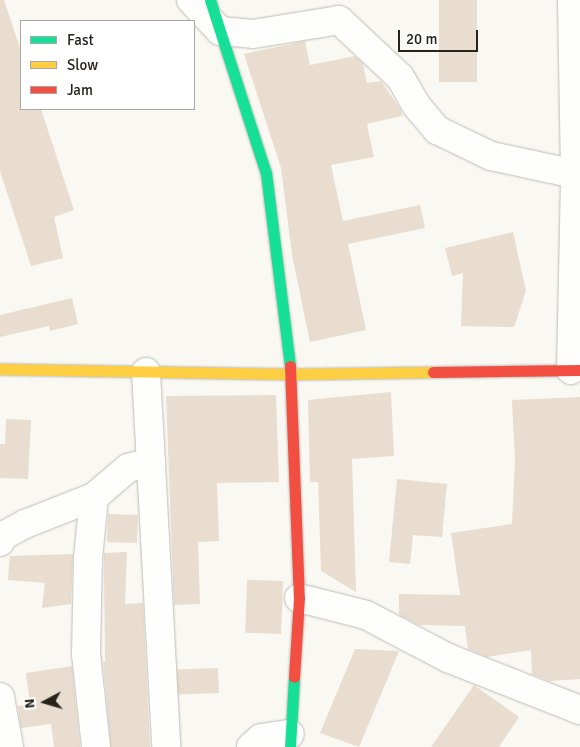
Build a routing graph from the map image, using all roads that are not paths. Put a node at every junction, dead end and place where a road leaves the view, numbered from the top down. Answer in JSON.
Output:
{"nodes":[{"id":1,"x":191,"y":0,"type":"edge"},
{"id":2,"x":210,"y":0,"type":"edge"},
{"id":3,"x":575,"y":17,"type":"edge"},
{"id":4,"x":220,"y":31,"type":"junction"},
{"id":5,"x":575,"y":174,"type":"junction"},
{"id":6,"x":0,"y":369,"type":"edge"},
{"id":7,"x":576,"y":370,"type":"edge"},
{"id":8,"x":146,"y":372,"type":"junction"},
{"id":9,"x":291,"y":374,"type":"junction"},
{"id":10,"x":150,"y":462,"type":"junction"},
{"id":11,"x":94,"y":497,"type":"junction"},
{"id":12,"x":0,"y":542,"type":"edge"},
{"id":13,"x":299,"y":598,"type":"junction"},
{"id":14,"x":0,"y":697,"type":"edge"},
{"id":15,"x":580,"y":710,"type":"edge"},
{"id":16,"x":290,"y":740,"type":"edge"},
{"id":17,"x":9,"y":747,"type":"edge"},
{"id":18,"x":96,"y":747,"type":"edge"},
{"id":19,"x":166,"y":747,"type":"edge"},
{"id":20,"x":251,"y":747,"type":"edge"}],
"edges":[{"from":1,"to":4,"type":"street"},
{"from":2,"to":4,"type":"street"},
{"from":3,"to":5,"type":"street"},
{"from":4,"to":5,"type":"street"},
{"from":4,"to":9,"type":"street"},
{"from":5,"to":7,"type":"street"},
{"from":6,"to":8,"type":"street"},
{"from":7,"to":9,"type":"street"},
{"from":8,"to":9,"type":"street"},
{"from":8,"to":10,"type":"street"},
{"from":9,"to":13,"type":"street"},
{"from":10,"to":11,"type":"street"},
{"from":10,"to":19,"type":"street"},
{"from":11,"to":12,"type":"street"},
{"from":11,"to":18,"type":"street"},
{"from":13,"to":15,"type":"street"},
{"from":13,"to":16,"type":"street"},
{"from":14,"to":17,"type":"street"},
{"from":16,"to":20,"type":"street"}]}
